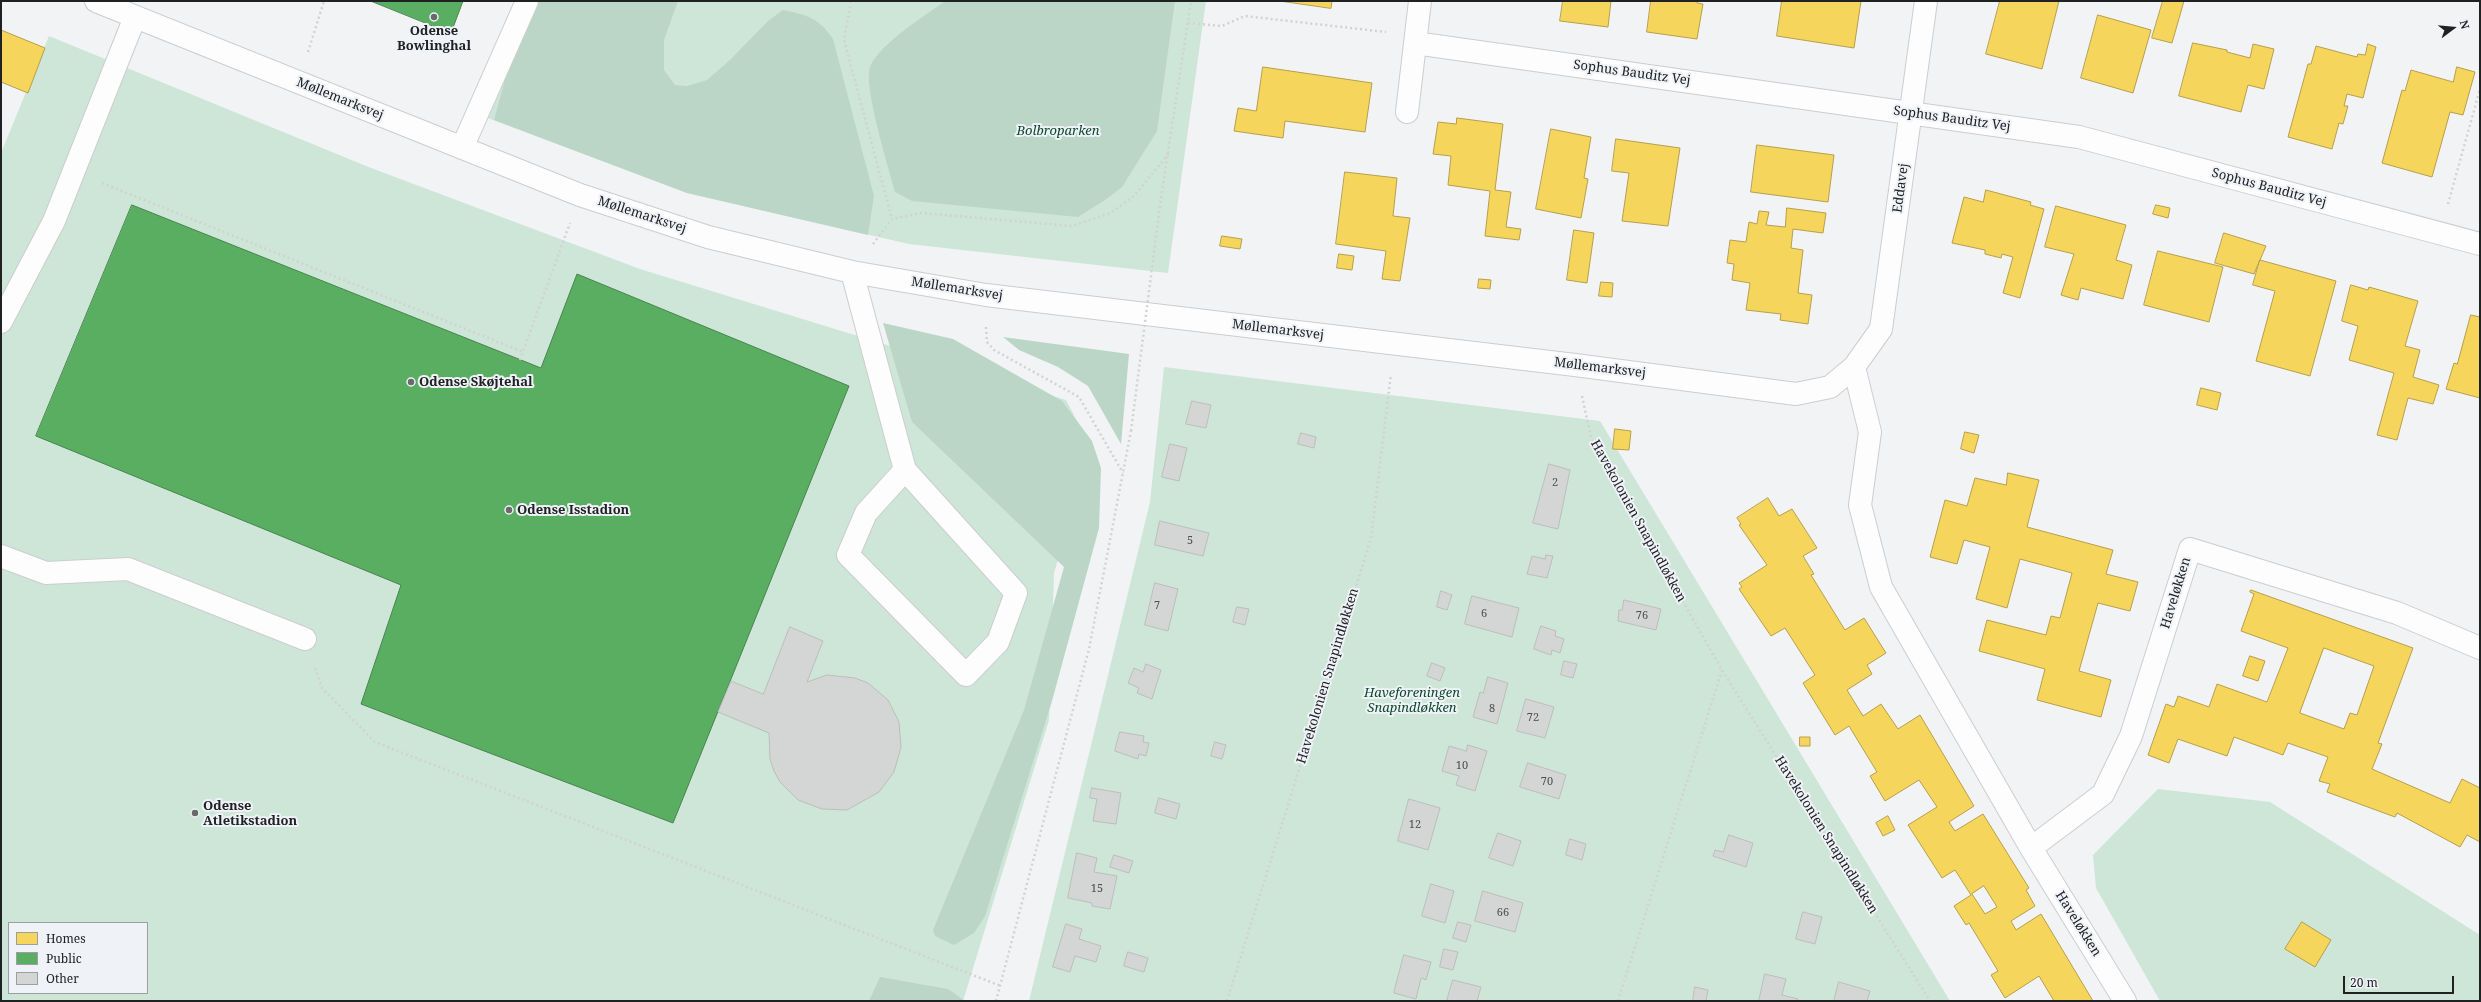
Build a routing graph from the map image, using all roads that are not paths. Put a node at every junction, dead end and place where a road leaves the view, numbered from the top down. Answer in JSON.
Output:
{"nodes":[{"id":1,"x":96,"y":1,"type":"edge"},
{"id":2,"x":527,"y":1,"type":"edge"},
{"id":3,"x":1420,"y":1,"type":"edge"},
{"id":4,"x":1926,"y":1,"type":"edge"},
{"id":5,"x":135,"y":17,"type":"junction"},
{"id":6,"x":1416,"y":39,"type":"junction"},
{"id":7,"x":1407,"y":112,"type":"dead end"},
{"id":8,"x":1911,"y":112,"type":"junction"},
{"id":9,"x":462,"y":148,"type":"junction"},
{"id":10,"x":2480,"y":244,"type":"edge"},
{"id":11,"x":852,"y":272,"type":"junction"},
{"id":12,"x":1,"y":322,"type":"edge"},
{"id":13,"x":1854,"y":367,"type":"junction"},
{"id":14,"x":904,"y":470,"type":"junction"},
{"id":15,"x":1,"y":556,"type":"edge"},
{"id":16,"x":305,"y":639,"type":"road end"},
{"id":17,"x":2480,"y":648,"type":"edge"},
{"id":18,"x":2031,"y":848,"type":"junction"},
{"id":19,"x":2125,"y":1001,"type":"edge"}],
"edges":[{"from":1,"to":5,"type":"street","name":"Møllemarksvej"},
{"from":2,"to":9,"type":"street"},
{"from":3,"to":6,"type":"street"},
{"from":4,"to":8,"type":"street","name":"Eddavej"},
{"from":5,"to":9,"type":"street","name":"Møllemarksvej"},
{"from":5,"to":12,"type":"street"},
{"from":6,"to":7,"type":"street"},
{"from":6,"to":8,"type":"street","name":"Sophus Bauditz Vej"},
{"from":8,"to":10,"type":"street","name":"Sophus Bauditz Vej"},
{"from":8,"to":13,"type":"street","name":"Eddavej"},
{"from":9,"to":11,"type":"street","name":"Møllemarksvej"},
{"from":11,"to":13,"type":"street","name":"Møllemarksvej"},
{"from":11,"to":14,"type":"street"},
{"from":13,"to":18,"type":"street","name":"Haveløkken"},
{"from":14,"to":14,"type":"street"},
{"from":15,"to":16,"type":"street"},
{"from":17,"to":18,"type":"street","name":"Haveløkken"},
{"from":18,"to":19,"type":"street","name":"Haveløkken"}]}
